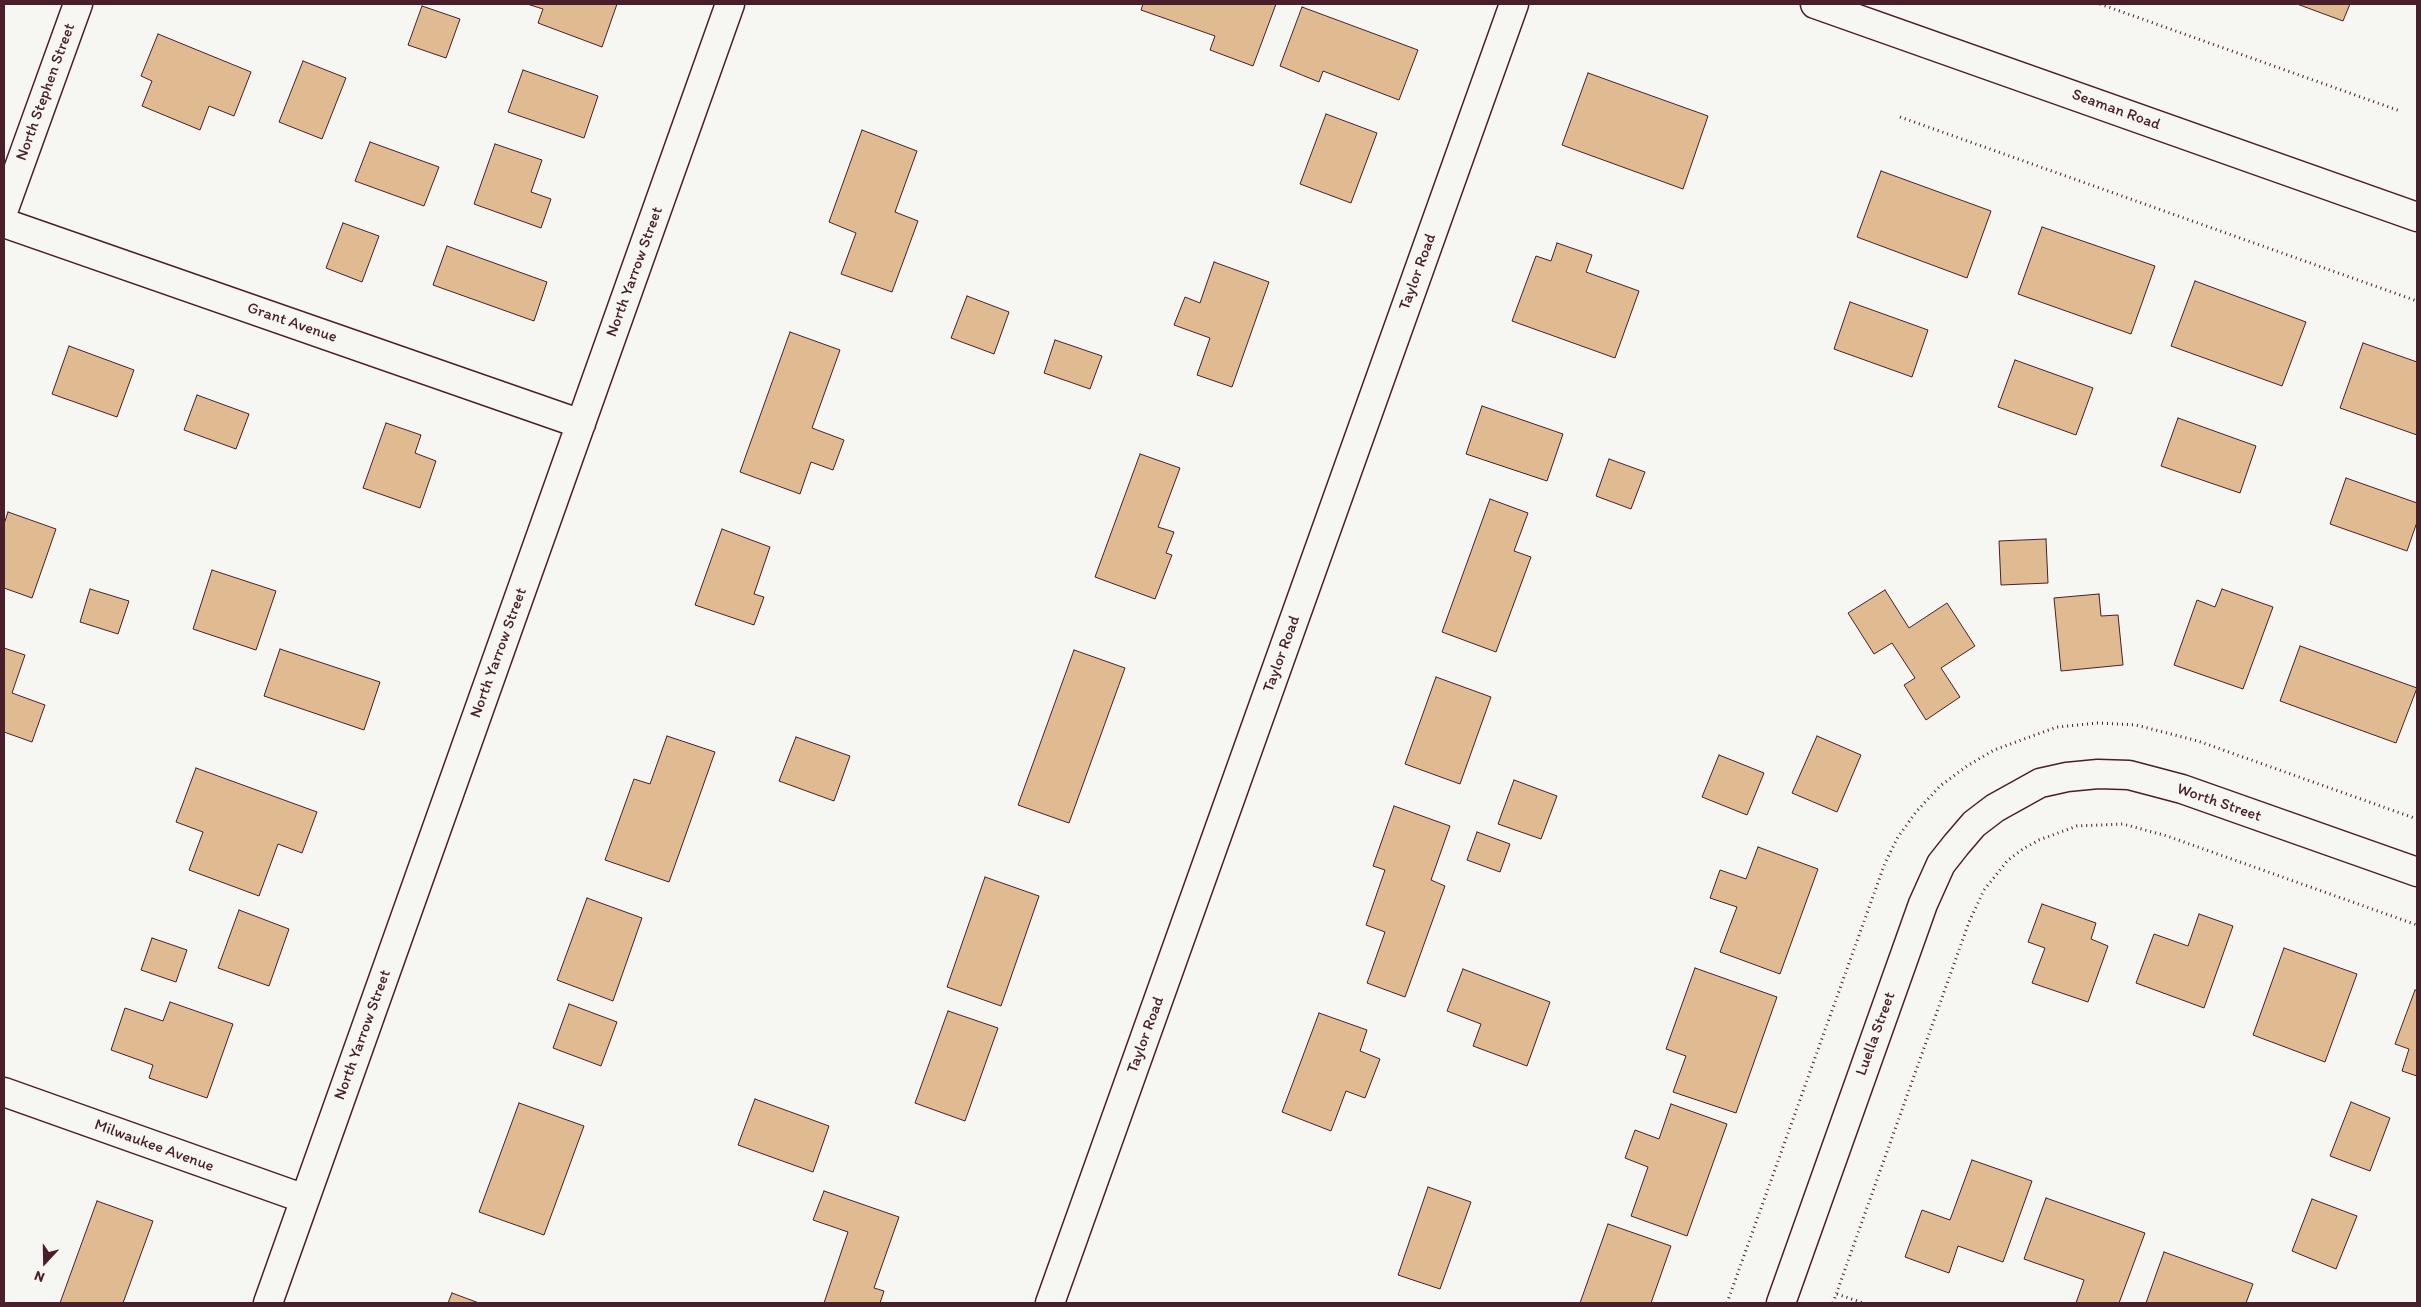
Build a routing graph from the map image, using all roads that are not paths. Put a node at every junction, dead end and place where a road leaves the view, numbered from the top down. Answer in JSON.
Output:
{"nodes":[{"id":1,"x":78,"y":4,"type":"edge"},
{"id":2,"x":730,"y":4,"type":"edge"},
{"id":3,"x":1514,"y":4,"type":"edge"},
{"id":4,"x":1815,"y":4,"type":"edge"},
{"id":5,"x":4,"y":209,"type":"edge"},
{"id":6,"x":2417,"y":217,"type":"edge"},
{"id":7,"x":4,"y":223,"type":"edge"},
{"id":8,"x":581,"y":424,"type":"junction"},
{"id":9,"x":2017,"y":795,"type":"joint"},
{"id":10,"x":2417,"y":872,"type":"edge"},
{"id":11,"x":4,"y":1092,"type":"edge"},
{"id":12,"x":305,"y":1199,"type":"junction"},
{"id":13,"x":268,"y":1303,"type":"edge"},
{"id":14,"x":1050,"y":1303,"type":"edge"},
{"id":15,"x":1781,"y":1303,"type":"edge"}],
"edges":[{"from":1,"to":5,"type":"street","name":"North Stephen Street"},
{"from":2,"to":8,"type":"street","name":"North Yarrow Street"},
{"from":3,"to":14,"type":"street","name":"Taylor Road"},
{"from":4,"to":6,"type":"street","name":"Seaman Road"},
{"from":7,"to":8,"type":"street","name":"Grant Avenue"},
{"from":8,"to":12,"type":"street","name":"North Yarrow Street"},
{"from":9,"to":10,"type":"street","name":"Worth Street"},
{"from":9,"to":15,"type":"street","name":"Luella Street"},
{"from":11,"to":12,"type":"street","name":"Milwaukee Avenue"},
{"from":12,"to":13,"type":"street","name":"North Yarrow Street"}]}
